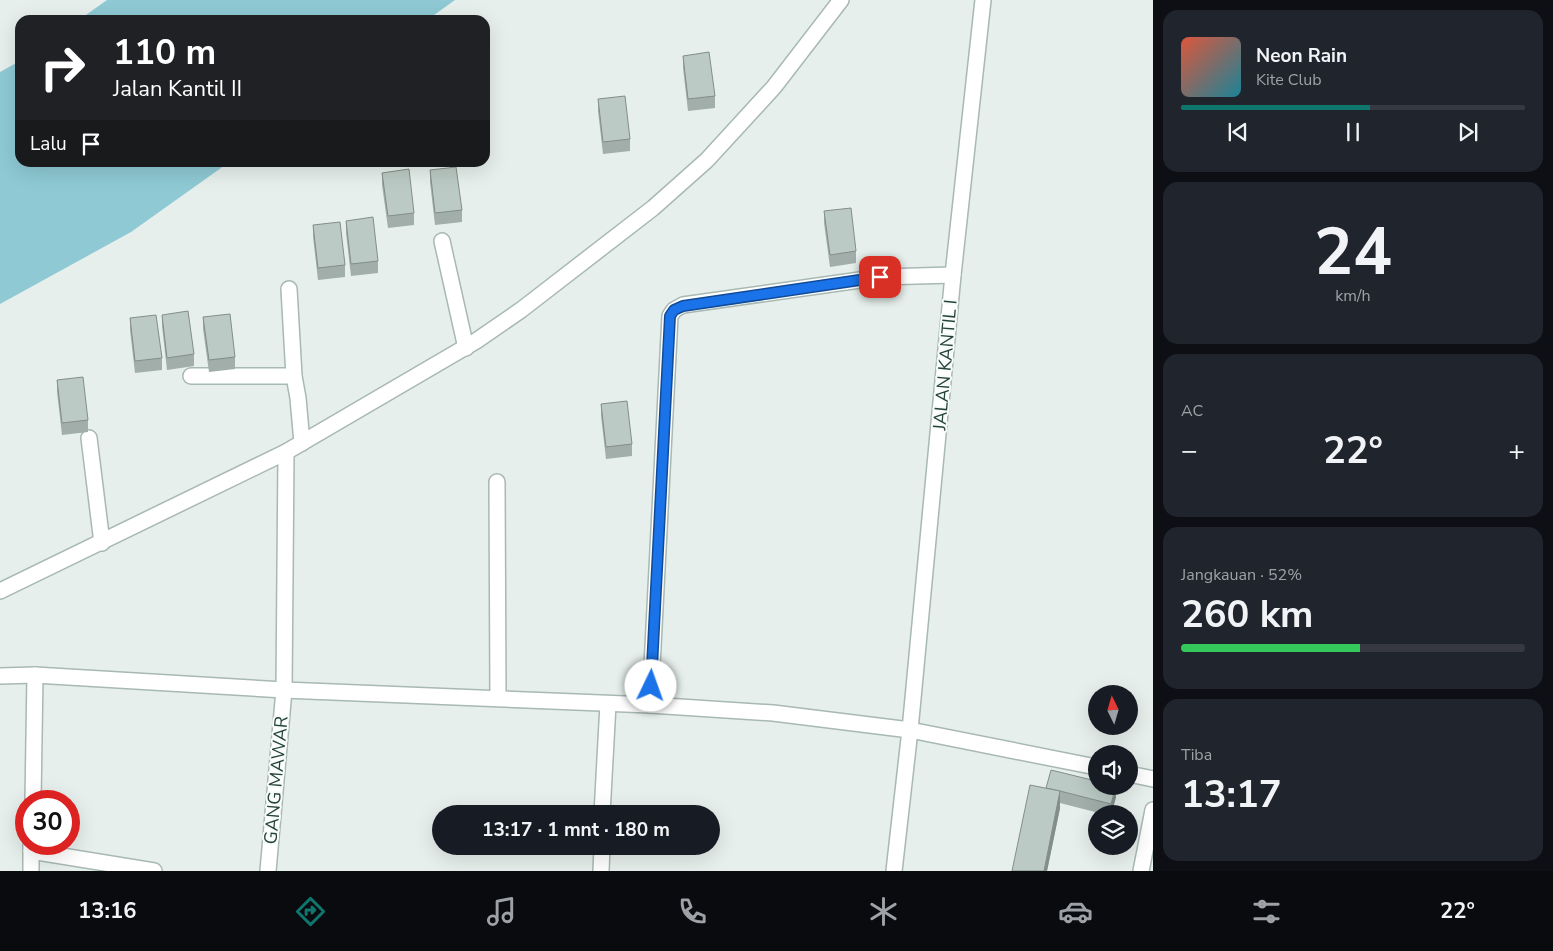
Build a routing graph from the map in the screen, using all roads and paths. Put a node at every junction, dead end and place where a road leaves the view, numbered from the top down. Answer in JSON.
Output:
{"nodes":[{"id":1,"x":841,"y":0,"type":"edge"},
{"id":2,"x":983,"y":0,"type":"edge"},
{"id":3,"x":442,"y":241,"type":"dead end"},
{"id":4,"x":953,"y":275,"type":"junction"},
{"id":5,"x":289,"y":289,"type":"dead end"},
{"id":6,"x":466,"y":348,"type":"junction"},
{"id":7,"x":191,"y":376,"type":"dead end"},
{"id":8,"x":294,"y":376,"type":"junction"},
{"id":9,"x":89,"y":438,"type":"dead end"},
{"id":10,"x":302,"y":443,"type":"junction"},
{"id":11,"x":286,"y":452,"type":"junction"},
{"id":12,"x":497,"y":482,"type":"dead end"},
{"id":13,"x":102,"y":543,"type":"junction"},
{"id":14,"x":0,"y":591,"type":"edge"},
{"id":15,"x":35,"y":675,"type":"junction"},
{"id":16,"x":0,"y":676,"type":"edge"},
{"id":17,"x":284,"y":690,"type":"junction"},
{"id":18,"x":498,"y":698,"type":"junction"},
{"id":19,"x":608,"y":704,"type":"junction"},
{"id":20,"x":650,"y":705,"type":"junction"},
{"id":21,"x":910,"y":730,"type":"junction"},
{"id":22,"x":1088,"y":765,"type":"edge"},
{"id":23,"x":1138,"y":776,"type":"edge"},
{"id":24,"x":1153,"y":779,"type":"edge"},
{"id":25,"x":33,"y":790,"type":"edge"},
{"id":26,"x":602,"y":805,"type":"edge"},
{"id":27,"x":1153,"y":810,"type":"edge"},
{"id":28,"x":31,"y":855,"type":"edge"},
{"id":29,"x":72,"y":855,"type":"edge"},
{"id":30,"x":602,"y":855,"type":"edge"},
{"id":31,"x":31,"y":871,"type":"edge"},
{"id":32,"x":154,"y":871,"type":"edge"},
{"id":33,"x":268,"y":871,"type":"edge"},
{"id":34,"x":601,"y":871,"type":"edge"},
{"id":35,"x":894,"y":871,"type":"edge"},
{"id":36,"x":1141,"y":871,"type":"edge"}],
"edges":[{"from":1,"to":6,"type":"street"},
{"from":2,"to":4,"type":"street","name":"JALAN KANTIL I"},
{"from":3,"to":6,"type":"street"},
{"from":4,"to":20,"type":"street"},
{"from":4,"to":21,"type":"street","name":"JALAN KANTIL I"},
{"from":5,"to":8,"type":"street"},
{"from":6,"to":10,"type":"street"},
{"from":7,"to":8,"type":"street"},
{"from":8,"to":10,"type":"street"},
{"from":9,"to":13,"type":"street"},
{"from":10,"to":11,"type":"street"},
{"from":11,"to":13,"type":"street"},
{"from":11,"to":17,"type":"street","name":"GANG MAWAR"},
{"from":12,"to":18,"type":"street"},
{"from":13,"to":14,"type":"street"},
{"from":15,"to":16,"type":"street"},
{"from":15,"to":17,"type":"street"},
{"from":15,"to":25,"type":"street"},
{"from":17,"to":18,"type":"street"},
{"from":17,"to":33,"type":"street","name":"GANG MAWAR"},
{"from":18,"to":19,"type":"street"},
{"from":19,"to":20,"type":"street"},
{"from":19,"to":26,"type":"street"},
{"from":20,"to":21,"type":"street"},
{"from":21,"to":22,"type":"street"},
{"from":21,"to":35,"type":"street","name":"JALAN KANTIL I"},
{"from":23,"to":24,"type":"street"},
{"from":27,"to":36,"type":"street"},
{"from":28,"to":31,"type":"street"},
{"from":29,"to":32,"type":"street"},
{"from":30,"to":34,"type":"street"}]}
